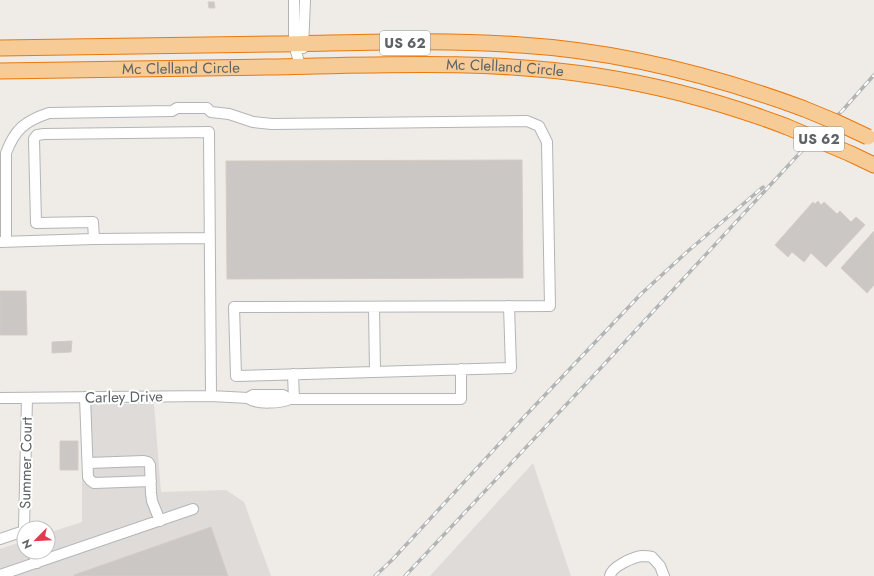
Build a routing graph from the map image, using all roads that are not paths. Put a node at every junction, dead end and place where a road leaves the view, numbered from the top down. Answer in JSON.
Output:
{"nodes":[{"id":1,"x":294,"y":0,"type":"edge"},
{"id":2,"x":305,"y":0,"type":"edge"},
{"id":3,"x":299,"y":44,"type":"junction"},
{"id":4,"x":0,"y":48,"type":"edge"},
{"id":5,"x":300,"y":66,"type":"junction"},
{"id":6,"x":0,"y":71,"type":"edge"},
{"id":7,"x":871,"y":138,"type":"edge"},
{"id":8,"x":874,"y":165,"type":"edge"},
{"id":9,"x":210,"y":238,"type":"junction"},
{"id":10,"x":94,"y":239,"type":"junction"},
{"id":11,"x":3,"y":241,"type":"edge"},
{"id":12,"x":509,"y":306,"type":"junction"},
{"id":13,"x":374,"y":307,"type":"junction"},
{"id":14,"x":461,"y":369,"type":"junction"},
{"id":15,"x":375,"y":372,"type":"junction"},
{"id":16,"x":293,"y":374,"type":"junction"},
{"id":17,"x":211,"y":396,"type":"junction"},
{"id":18,"x":85,"y":397,"type":"junction"},
{"id":19,"x":0,"y":398,"type":"edge"},
{"id":20,"x":27,"y":398,"type":"junction"},
{"id":21,"x":292,"y":399,"type":"junction"},
{"id":22,"x":88,"y":462,"type":"junction"},
{"id":23,"x":151,"y":481,"type":"junction"},
{"id":24,"x":193,"y":509,"type":"dead end"},
{"id":25,"x":24,"y":520,"type":"edge"},
{"id":26,"x":160,"y":521,"type":"junction"},
{"id":27,"x":16,"y":534,"type":"edge"},
{"id":28,"x":0,"y":539,"type":"edge"},
{"id":29,"x":36,"y":560,"type":"edge"},
{"id":30,"x":37,"y":563,"type":"junction"},
{"id":31,"x":0,"y":575,"type":"edge"},
{"id":32,"x":610,"y":576,"type":"edge"},
{"id":33,"x":664,"y":576,"type":"edge"}],
"edges":[{"from":1,"to":3,"type":"street"},
{"from":2,"to":3,"type":"street"},
{"from":3,"to":4,"type":"highway","name":"Mc Clelland Circle","number":"US 62"},
{"from":3,"to":5,"type":"street"},
{"from":3,"to":7,"type":"highway","name":"Mc Clelland Circle","number":"US 62","bridge":true},
{"from":5,"to":6,"type":"highway","name":"Mc Clelland Circle","number":"US 62"},
{"from":5,"to":8,"type":"highway","name":"Mc Clelland Circle","number":"US 62","bridge":true},
{"from":9,"to":10,"type":"street"},
{"from":9,"to":10,"type":"street"},
{"from":9,"to":17,"type":"street"},
{"from":10,"to":11,"type":"street"},
{"from":11,"to":12,"type":"street"},
{"from":12,"to":13,"type":"street"},
{"from":12,"to":14,"type":"street"},
{"from":13,"to":15,"type":"street"},
{"from":13,"to":16,"type":"street"},
{"from":14,"to":15,"type":"street"},
{"from":14,"to":21,"type":"street","name":"Carley Drive"},
{"from":15,"to":16,"type":"street"},
{"from":16,"to":21,"type":"street"},
{"from":17,"to":18,"type":"street","name":"Carley Drive"},
{"from":17,"to":21,"type":"street","name":"Carley Drive"},
{"from":18,"to":20,"type":"street","name":"Carley Drive"},
{"from":18,"to":22,"type":"street"},
{"from":19,"to":20,"type":"street","name":"Carley Drive"},
{"from":20,"to":25,"type":"street","name":"Summer Court"},
{"from":22,"to":23,"type":"street"},
{"from":22,"to":23,"type":"street"},
{"from":23,"to":26,"type":"street"},
{"from":24,"to":26,"type":"street"},
{"from":26,"to":30,"type":"street"},
{"from":27,"to":28,"type":"street"},
{"from":29,"to":30,"type":"street"},
{"from":30,"to":31,"type":"street"},
{"from":32,"to":33,"type":"street"}]}
